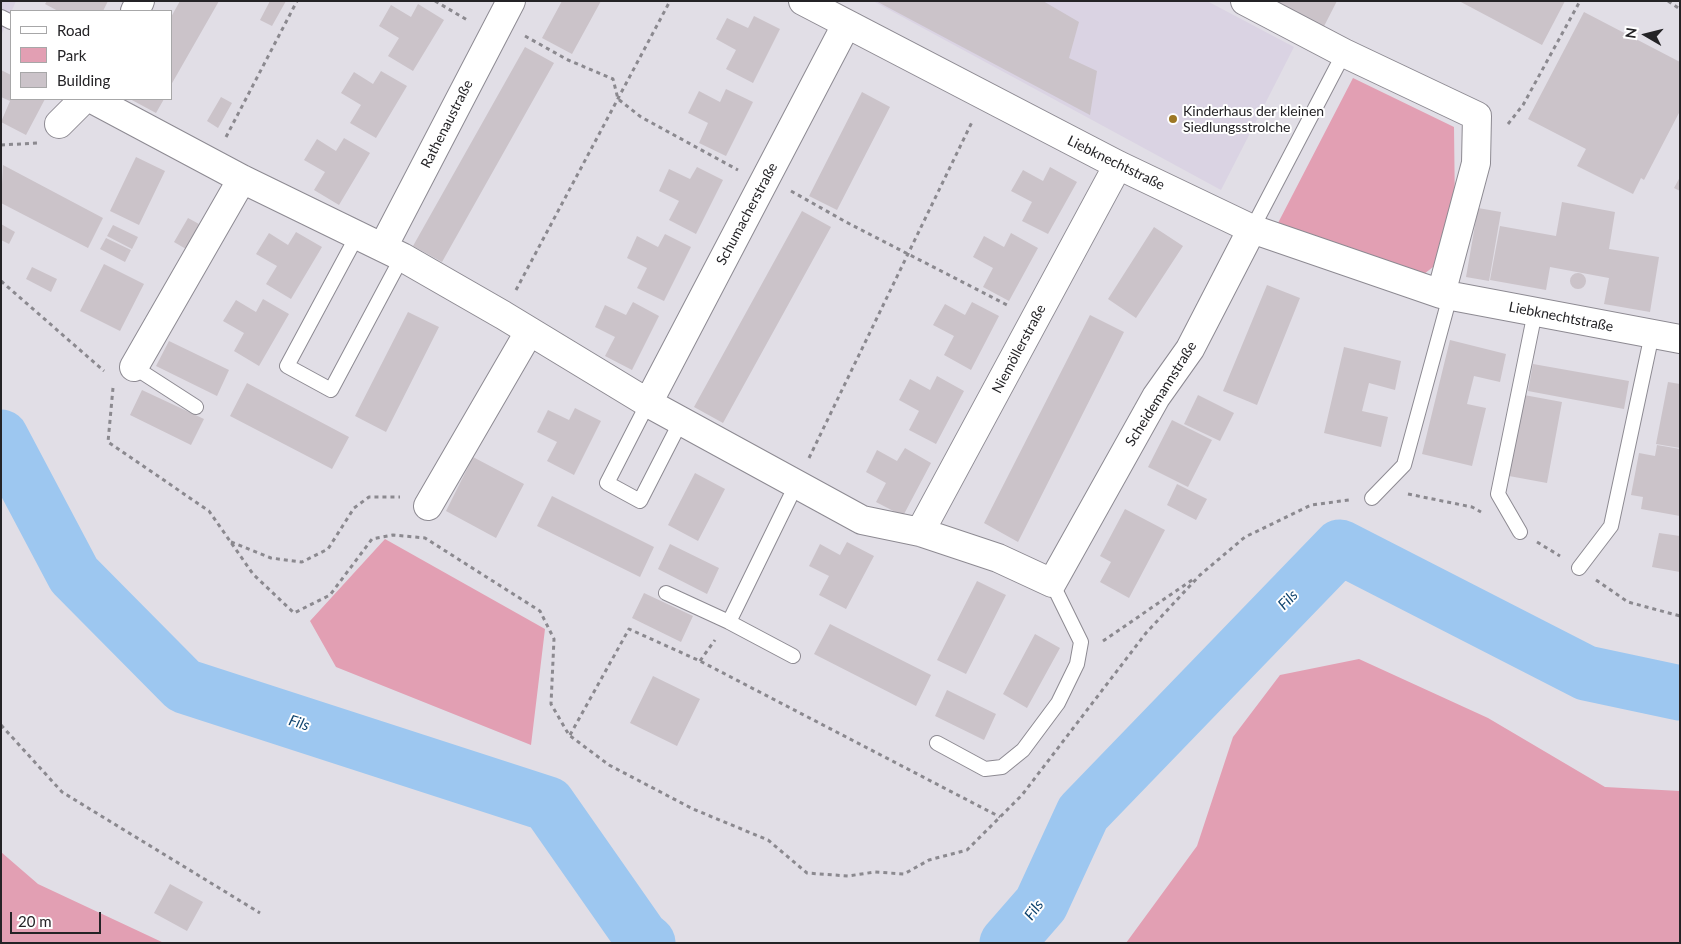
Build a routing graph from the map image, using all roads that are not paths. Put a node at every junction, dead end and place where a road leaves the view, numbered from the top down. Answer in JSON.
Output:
{"nodes":[{"id":1,"x":804,"y":1,"type":"edge"},
{"id":2,"x":1245,"y":1,"type":"edge"},
{"id":3,"x":501,"y":19,"type":"edge"},
{"id":4,"x":846,"y":25,"type":"junction"},
{"id":5,"x":1344,"y":53,"type":"junction"},
{"id":6,"x":83,"y":100,"type":"edge"},
{"id":7,"x":94,"y":100,"type":"edge"},
{"id":8,"x":59,"y":124,"type":"dead end"},
{"id":9,"x":1118,"y":166,"type":"junction"},
{"id":10,"x":242,"y":180,"type":"junction"},
{"id":11,"x":1252,"y":229,"type":"junction"},
{"id":12,"x":358,"y":234,"type":"junction"},
{"id":13,"x":393,"y":252,"type":"junction"},
{"id":14,"x":1446,"y":295,"type":"junction"},
{"id":15,"x":1535,"y":312,"type":"junction"},
{"id":16,"x":529,"y":332,"type":"junction"},
{"id":17,"x":1652,"y":334,"type":"junction"},
{"id":18,"x":1680,"y":339,"type":"edge"},
{"id":19,"x":124,"y":374,"type":"joint"},
{"id":20,"x":648,"y":403,"type":"junction"},
{"id":21,"x":196,"y":407,"type":"dead end"},
{"id":22,"x":681,"y":421,"type":"junction"},
{"id":23,"x":797,"y":483,"type":"junction"},
{"id":24,"x":1372,"y":498,"type":"road end"},
{"id":25,"x":428,"y":506,"type":"road end"},
{"id":26,"x":920,"y":532,"type":"junction"},
{"id":27,"x":1520,"y":532,"type":"road end"},
{"id":28,"x":1578,"y":568,"type":"road end"},
{"id":29,"x":1052,"y":583,"type":"junction"},
{"id":30,"x":666,"y":593,"type":"dead end"},
{"id":31,"x":729,"y":622,"type":"junction"},
{"id":32,"x":794,"y":656,"type":"dead end"},
{"id":33,"x":937,"y":744,"type":"dead end"}],
"edges":[{"from":1,"to":4,"type":"street","name":"Liebknechtstraße"},
{"from":2,"to":5,"type":"street"},
{"from":3,"to":13,"type":"street","name":"Rathenaustraße"},
{"from":4,"to":9,"type":"street","name":"Liebknechtstraße"},
{"from":4,"to":20,"type":"street","name":"Schumacherstraße"},
{"from":5,"to":11,"type":"lane"},
{"from":5,"to":14,"type":"street"},
{"from":6,"to":8,"type":"street"},
{"from":7,"to":10,"type":"street"},
{"from":9,"to":11,"type":"street","name":"Liebknechtstraße"},
{"from":9,"to":26,"type":"street","name":"Niemöllerstraße"},
{"from":10,"to":12,"type":"street"},
{"from":10,"to":19,"type":"street"},
{"from":11,"to":14,"type":"street","name":"Liebknechtstraße"},
{"from":11,"to":29,"type":"street","name":"Scheidemannstraße"},
{"from":12,"to":13,"type":"street"},
{"from":12,"to":13,"type":"lane"},
{"from":13,"to":16,"type":"street"},
{"from":14,"to":15,"type":"street","name":"Liebknechtstraße"},
{"from":14,"to":24,"type":"lane"},
{"from":15,"to":17,"type":"street","name":"Liebknechtstraße"},
{"from":15,"to":27,"type":"lane"},
{"from":16,"to":20,"type":"street"},
{"from":16,"to":25,"type":"street"},
{"from":17,"to":18,"type":"street","name":"Liebknechtstraße"},
{"from":17,"to":28,"type":"lane"},
{"from":19,"to":21,"type":"lane"},
{"from":20,"to":22,"type":"street"},
{"from":20,"to":22,"type":"lane"},
{"from":22,"to":23,"type":"street"},
{"from":23,"to":26,"type":"street"},
{"from":23,"to":31,"type":"lane"},
{"from":26,"to":29,"type":"street"},
{"from":29,"to":33,"type":"lane"},
{"from":30,"to":31,"type":"lane"},
{"from":31,"to":32,"type":"lane"}]}
